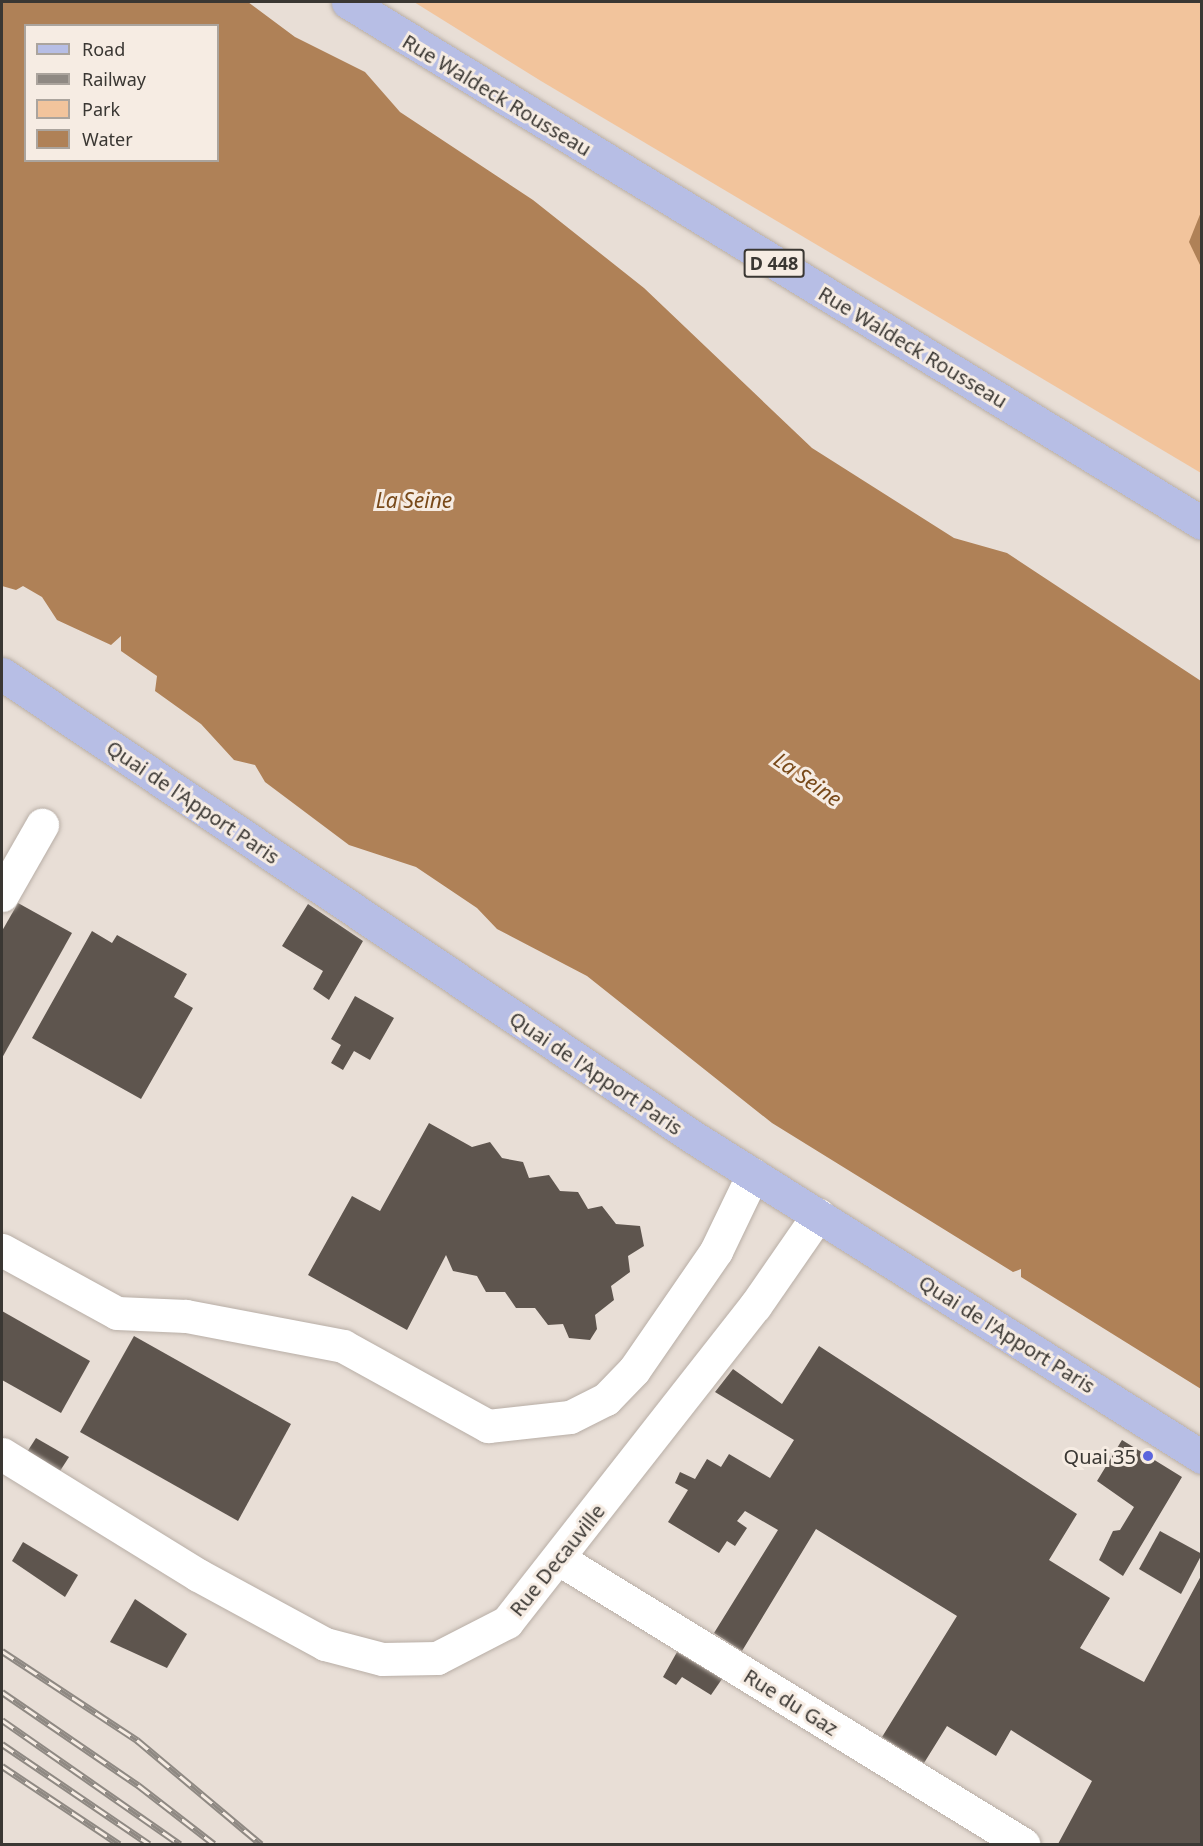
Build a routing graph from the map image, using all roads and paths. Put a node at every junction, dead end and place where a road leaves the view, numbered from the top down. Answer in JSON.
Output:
{"nodes":[{"id":1,"x":348,"y":2,"type":"edge"},
{"id":2,"x":1202,"y":523,"type":"edge"},
{"id":3,"x":2,"y":674,"type":"edge"},
{"id":4,"x":42,"y":825,"type":"dead end"},
{"id":5,"x":2,"y":895,"type":"edge"},
{"id":6,"x":753,"y":1174,"type":"junction"},
{"id":7,"x":818,"y":1215,"type":"junction"},
{"id":8,"x":2,"y":1250,"type":"edge"},
{"id":9,"x":2,"y":1454,"type":"edge"},
{"id":10,"x":1202,"y":1457,"type":"edge"},
{"id":11,"x":559,"y":1559,"type":"junction"},
{"id":12,"x":1023,"y":1845,"type":"edge"}],
"edges":[{"from":1,"to":2,"type":"main road","name":"Rue Waldeck Rousseau","number":"D 448"},
{"from":3,"to":6,"type":"main road","name":"Quai de l'Apport Paris"},
{"from":4,"to":5,"type":"street"},
{"from":6,"to":7,"type":"main road","name":"Quai de l'Apport Paris"},
{"from":6,"to":8,"type":"street"},
{"from":7,"to":10,"type":"main road","name":"Quai de l'Apport Paris"},
{"from":7,"to":11,"type":"street","name":"Rue Decauville"},
{"from":9,"to":11,"type":"street","name":"Rue Decauville"},
{"from":11,"to":12,"type":"street","name":"Rue du Gaz"}]}
